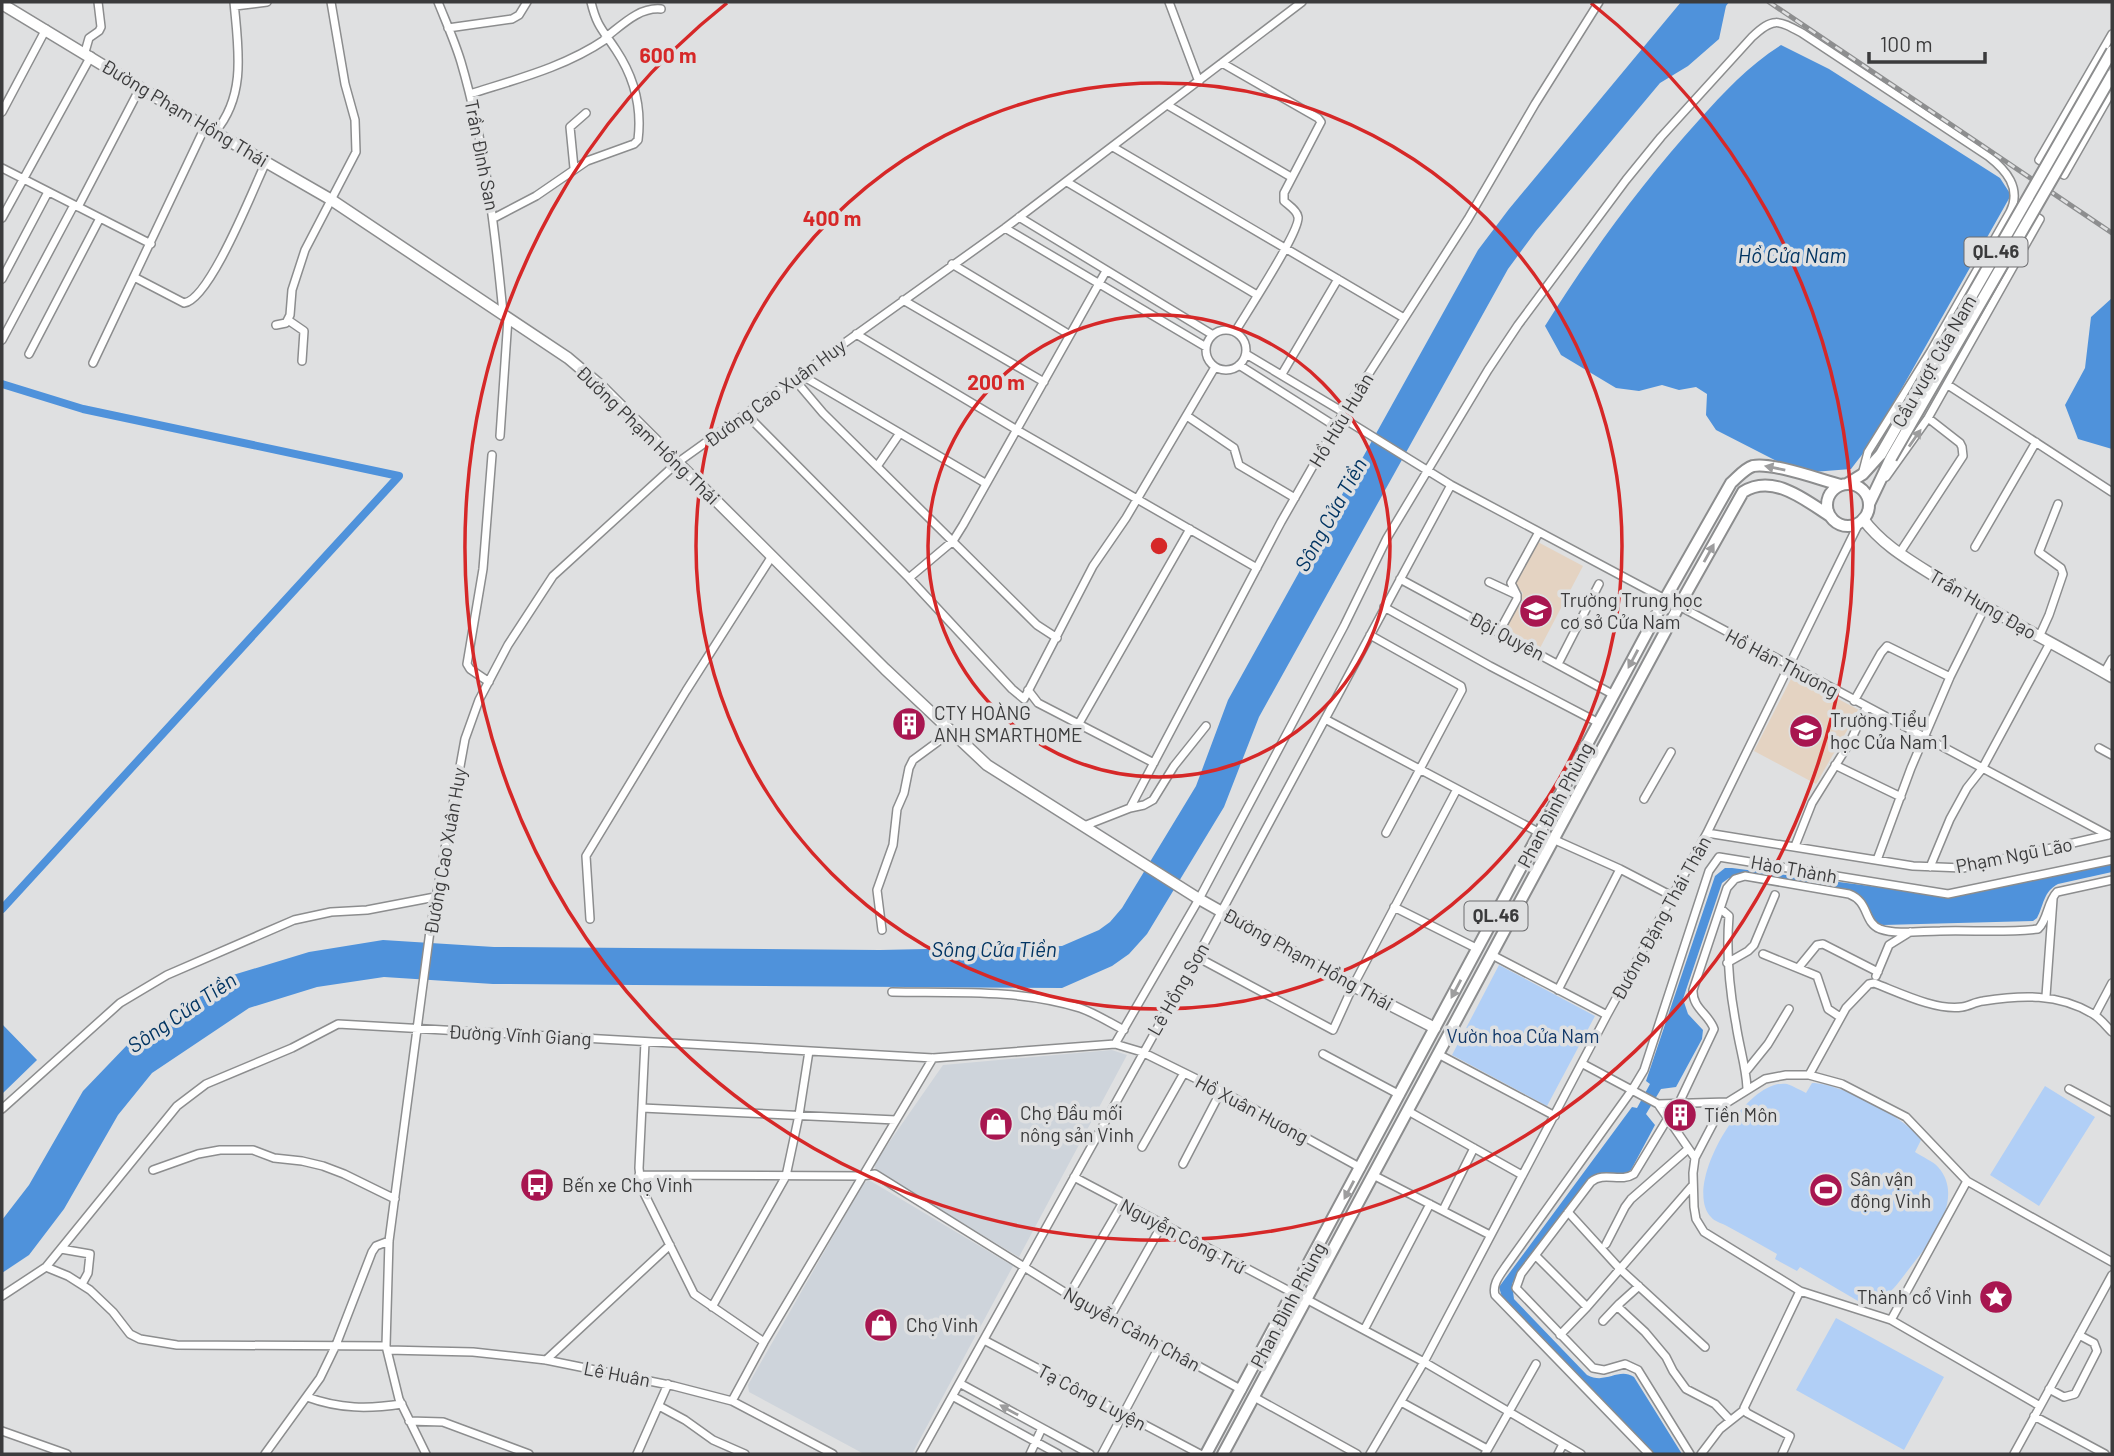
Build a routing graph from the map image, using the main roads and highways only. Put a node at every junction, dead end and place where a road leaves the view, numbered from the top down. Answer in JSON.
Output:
{"nodes":[{"id":1,"x":2,"y":5,"type":"edge"},
{"id":2,"x":2112,"y":51,"type":"edge"},
{"id":3,"x":2112,"y":75,"type":"edge"},
{"id":4,"x":1886,"y":456,"type":"junction"},
{"id":5,"x":1844,"y":484,"type":"junction"},
{"id":6,"x":1869,"y":504,"type":"junction"},
{"id":7,"x":1830,"y":516,"type":"junction"},
{"id":8,"x":1861,"y":521,"type":"junction"},
{"id":9,"x":1665,"y":599,"type":"junction"},
{"id":10,"x":1679,"y":607,"type":"junction"},
{"id":11,"x":2108,"y":675,"type":"edge"},
{"id":12,"x":1539,"y":833,"type":"junction"},
{"id":13,"x":1555,"y":839,"type":"junction"},
{"id":14,"x":1436,"y":1028,"type":"junction"},
{"id":15,"x":1425,"y":1047,"type":"junction"},
{"id":16,"x":1438,"y":1054,"type":"junction"},
{"id":17,"x":1361,"y":1168,"type":"junction"},
{"id":18,"x":1373,"y":1175,"type":"junction"},
{"id":19,"x":1293,"y":1293,"type":"junction"},
{"id":20,"x":1306,"y":1299,"type":"junction"},
{"id":21,"x":1242,"y":1390,"type":"junction"},
{"id":22,"x":1254,"y":1397,"type":"junction"},
{"id":23,"x":1206,"y":1454,"type":"edge"},
{"id":24,"x":1223,"y":1454,"type":"edge"}],
"edges":[{"from":1,"to":14,"type":"main road","name":"Đường Phạm Hồng Thái"},
{"from":2,"to":4,"type":"highway","name":"Cầu vượt Cửa Nam","number":"QL.46","bridge":true},
{"from":3,"to":4,"type":"highway","name":"Cầu vượt Cửa Nam","number":"QL.46","bridge":true},
{"from":4,"to":5,"type":"highway","number":"QL.46"},
{"from":4,"to":6,"type":"highway","number":"QL.46"},
{"from":5,"to":6,"type":"highway","number":"QL.46"},
{"from":5,"to":7,"type":"highway"},
{"from":5,"to":9,"type":"highway","name":"Phan Đình Phùng","number":"QL.46","one_way":true},
{"from":6,"to":8,"type":"highway","number":"QL.46"},
{"from":7,"to":8,"type":"highway","number":"QL.46"},
{"from":10,"to":7,"type":"highway","name":"Phan Đình Phùng","number":"QL.46","one_way":true},
{"from":8,"to":11,"type":"main road","name":"Trần Hưng Đạo"},
{"from":9,"to":10,"type":"main road"},
{"from":9,"to":12,"type":"highway","name":"Phan Đình Phùng","number":"QL.46","one_way":true},
{"from":10,"to":13,"type":"highway","name":"Phan Đình Phùng","number":"QL.46"},
{"from":12,"to":13,"type":"main road"},
{"from":12,"to":14,"type":"highway","name":"Phan Đình Phùng","number":"QL.46","one_way":true},
{"from":13,"to":16,"type":"highway","name":"Phan Đình Phùng","number":"QL.46"},
{"from":14,"to":15,"type":"highway","name":"Phan Đình Phùng","number":"QL.46"},
{"from":15,"to":16,"type":"main road"},
{"from":15,"to":17,"type":"highway","name":"Phan Đình Phùng","number":"QL.46"},
{"from":16,"to":18,"type":"highway","name":"Phan Đình Phùng","number":"QL.46"},
{"from":17,"to":18,"type":"main road"},
{"from":17,"to":19,"type":"highway","name":"Phan Đình Phùng","number":"QL.46","one_way":true},
{"from":18,"to":20,"type":"highway","name":"Phan Đình Phùng","number":"QL.46"},
{"from":19,"to":20,"type":"main road"},
{"from":19,"to":21,"type":"highway","name":"Phan Đình Phùng","number":"QL.46"},
{"from":20,"to":22,"type":"highway","name":"Phan Đình Phùng","number":"QL.46"},
{"from":21,"to":22,"type":"main road"},
{"from":21,"to":23,"type":"highway","name":"Phan Đình Phùng","number":"QL.46"},
{"from":22,"to":24,"type":"highway","name":"Phan Đình Phùng","number":"QL.46"}]}
